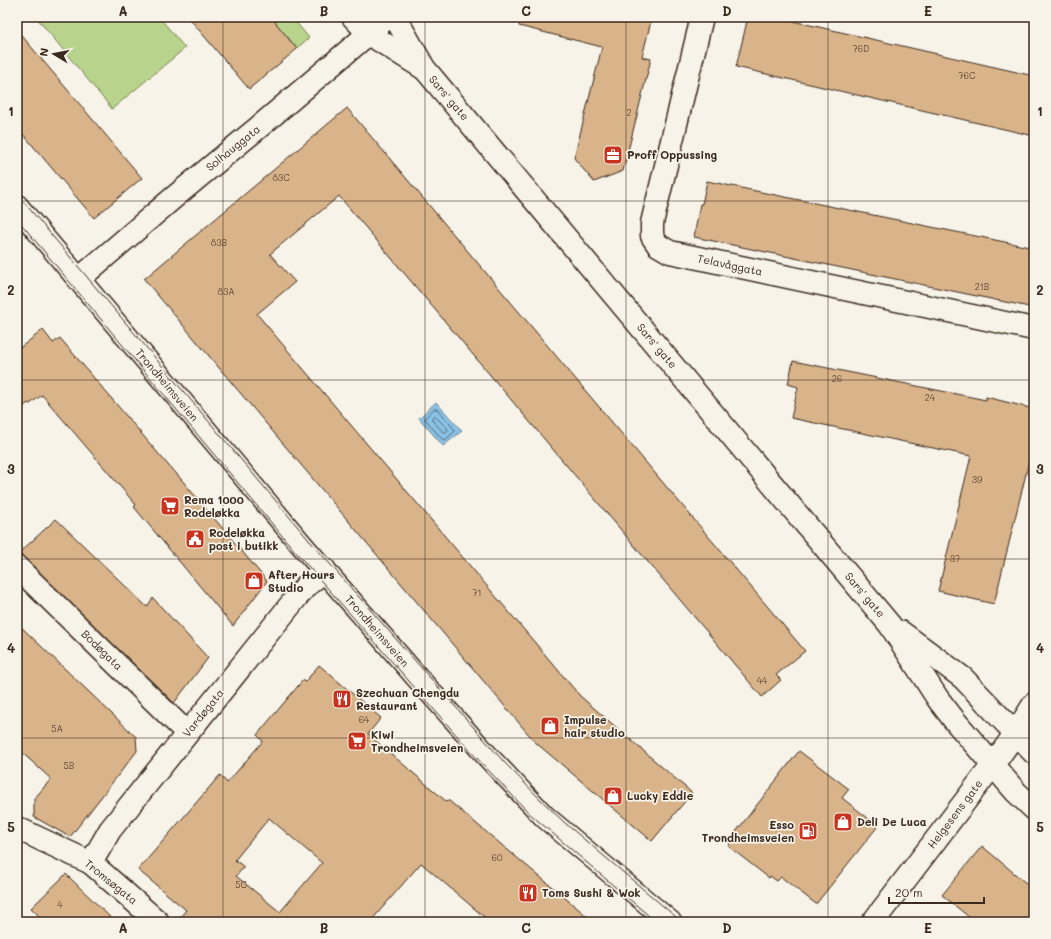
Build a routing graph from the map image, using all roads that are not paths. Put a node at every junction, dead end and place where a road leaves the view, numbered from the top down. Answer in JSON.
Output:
{"nodes":[{"id":1,"x":353,"y":17,"type":"edge"},
{"id":2,"x":388,"y":17,"type":"edge"},
{"id":3,"x":395,"y":17,"type":"edge"},
{"id":4,"x":702,"y":17,"type":"edge"},
{"id":5,"x":369,"y":34,"type":"junction"},
{"id":6,"x":424,"y":68,"type":"junction"},
{"id":7,"x":17,"y":206,"type":"edge"},
{"id":8,"x":79,"y":279,"type":"junction"},
{"id":9,"x":1034,"y":329,"type":"edge"},
{"id":10,"x":17,"y":567,"type":"edge"},
{"id":11,"x":325,"y":570,"type":"junction"},
{"id":12,"x":890,"y":625,"type":"junction"},
{"id":13,"x":1034,"y":704,"type":"edge"},
{"id":14,"x":187,"y":733,"type":"junction"},
{"id":15,"x":1015,"y":734,"type":"junction"},
{"id":16,"x":1034,"y":753,"type":"edge"},
{"id":17,"x":992,"y":766,"type":"junction"},
{"id":18,"x":1034,"y":809,"type":"edge"},
{"id":19,"x":17,"y":828,"type":"edge"},
{"id":20,"x":91,"y":863,"type":"junction"},
{"id":21,"x":158,"y":922,"type":"edge"},
{"id":22,"x":670,"y":922,"type":"edge"},
{"id":23,"x":873,"y":922,"type":"edge"}],
"edges":[{"from":1,"to":5,"type":"street","name":"Sars' gate"},
{"from":2,"to":5,"type":"street","name":"Solhauggata"},
{"from":3,"to":6,"type":"street","name":"Sars' gate"},
{"from":4,"to":9,"type":"street","name":"Telavåggata"},
{"from":5,"to":6,"type":"street","name":"Sars' gate"},
{"from":5,"to":8,"type":"street","name":"Solhauggata"},
{"from":6,"to":12,"type":"street","name":"Sars' gate"},
{"from":7,"to":8,"type":"street","name":"Trondheimsveien"},
{"from":8,"to":11,"type":"street","name":"Trondheimsveien"},
{"from":10,"to":14,"type":"street","name":"Bodøgata"},
{"from":11,"to":14,"type":"street","name":"Vardøgata"},
{"from":11,"to":22,"type":"street","name":"Trondheimsveien"},
{"from":12,"to":15,"type":"street","name":"Sars' gate"},
{"from":12,"to":17,"type":"street","name":"Sars' gate"},
{"from":13,"to":15,"type":"street","name":"Helgesens gate"},
{"from":14,"to":20,"type":"street","name":"Vardøgata"},
{"from":15,"to":16,"type":"street","name":"Sars' gate"},
{"from":15,"to":17,"type":"street","name":"Helgesens gate"},
{"from":17,"to":18,"type":"street","name":"Sars' gate"},
{"from":17,"to":23,"type":"street","name":"Helgesens gate"},
{"from":19,"to":20,"type":"street","name":"Tromsøgata"},
{"from":20,"to":21,"type":"street","name":"Tromsøgata"}]}
